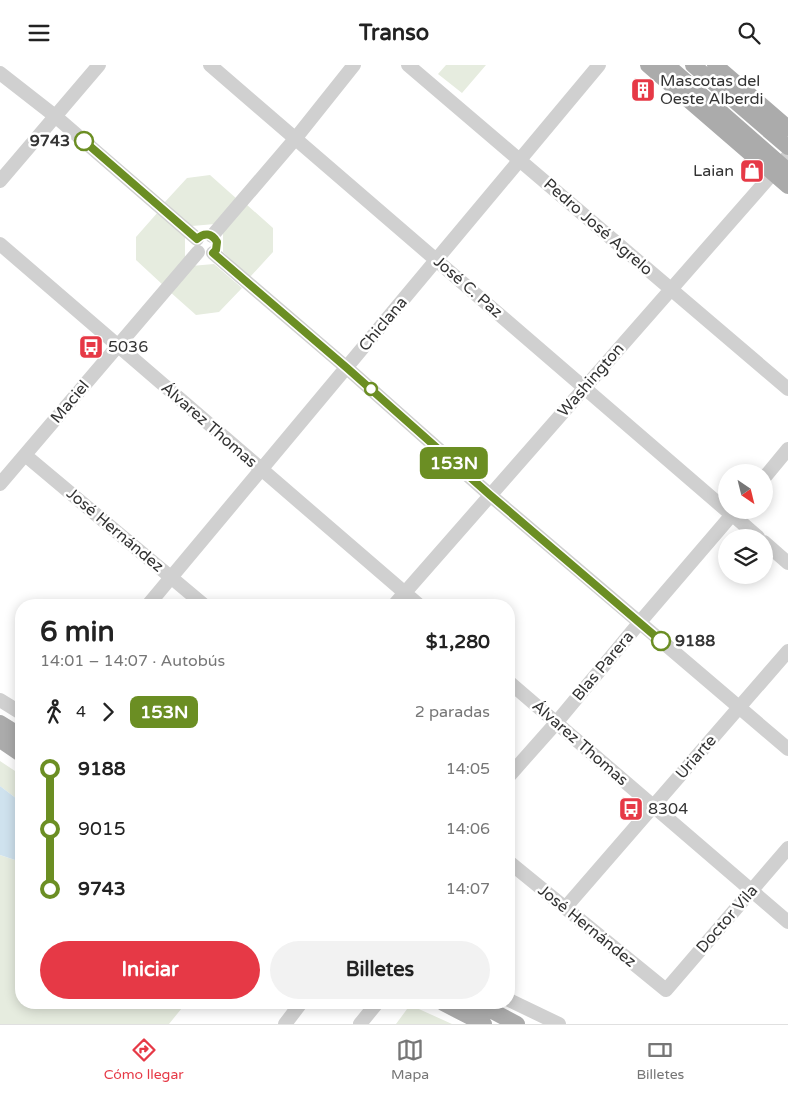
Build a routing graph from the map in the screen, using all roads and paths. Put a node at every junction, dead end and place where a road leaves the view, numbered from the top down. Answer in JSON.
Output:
{"nodes":[{"id":1,"x":99,"y":65,"type":"edge"},
{"id":2,"x":210,"y":65,"type":"edge"},
{"id":3,"x":354,"y":65,"type":"edge"},
{"id":4,"x":408,"y":65,"type":"edge"},
{"id":5,"x":599,"y":65,"type":"edge"},
{"id":6,"x":693,"y":65,"type":"edge"},
{"id":7,"x":715,"y":65,"type":"edge"},
{"id":8,"x":655,"y":67,"type":"edge"},
{"id":9,"x":0,"y":73,"type":"edge"},
{"id":10,"x":55,"y":116,"type":"junction"},
{"id":11,"x":788,"y":128,"type":"edge"},
{"id":12,"x":294,"y":139,"type":"junction"},
{"id":13,"x":788,"y":147,"type":"edge"},
{"id":14,"x":520,"y":160,"type":"junction"},
{"id":15,"x":782,"y":166,"type":"edge"},
{"id":16,"x":0,"y":181,"type":"edge"},
{"id":17,"x":788,"y":185,"type":"edge"},
{"id":18,"x":212,"y":236,"type":"junction"},
{"id":19,"x":0,"y":245,"type":"edge"},
{"id":20,"x":198,"y":245,"type":"junction"},
{"id":21,"x":213,"y":253,"type":"junction"},
{"id":22,"x":436,"y":260,"type":"junction"},
{"id":23,"x":671,"y":289,"type":"junction"},
{"id":24,"x":118,"y":346,"type":"junction"},
{"id":25,"x":347,"y":368,"type":"junction"},
{"id":26,"x":584,"y":387,"type":"junction"},
{"id":27,"x":788,"y":389,"type":"edge"},
{"id":28,"x":788,"y":449,"type":"edge"},
{"id":29,"x":25,"y":455,"type":"junction"},
{"id":30,"x":773,"y":467,"type":"edge"},
{"id":31,"x":261,"y":469,"type":"junction"},
{"id":32,"x":0,"y":484,"type":"edge"},
{"id":33,"x":490,"y":495,"type":"junction"},
{"id":34,"x":718,"y":501,"type":"edge"},
{"id":35,"x":724,"y":519,"type":"edge"},
{"id":36,"x":739,"y":519,"type":"edge"},
{"id":37,"x":749,"y":529,"type":"edge"},
{"id":38,"x":773,"y":550,"type":"edge"},
{"id":39,"x":788,"y":563,"type":"edge"},
{"id":40,"x":171,"y":577,"type":"junction"},
{"id":41,"x":405,"y":593,"type":"junction"},
{"id":42,"x":153,"y":599,"type":"edge"},
{"id":43,"x":197,"y":599,"type":"edge"},
{"id":44,"x":400,"y":599,"type":"edge"},
{"id":45,"x":412,"y":599,"type":"edge"},
{"id":46,"x":640,"y":622,"type":"junction"},
{"id":47,"x":788,"y":651,"type":"edge"},
{"id":48,"x":515,"y":687,"type":"edge"},
{"id":49,"x":0,"y":700,"type":"edge"},
{"id":50,"x":739,"y":707,"type":"junction"},
{"id":51,"x":15,"y":709,"type":"edge"},
{"id":52,"x":0,"y":723,"type":"edge"},
{"id":53,"x":556,"y":723,"type":"junction"},
{"id":54,"x":15,"y":732,"type":"edge"},
{"id":55,"x":0,"y":740,"type":"edge"},
{"id":56,"x":788,"y":749,"type":"edge"},
{"id":57,"x":15,"y":750,"type":"edge"},
{"id":58,"x":515,"y":769,"type":"edge"},
{"id":59,"x":653,"y":806,"type":"junction"},
{"id":60,"x":788,"y":848,"type":"edge"},
{"id":61,"x":515,"y":866,"type":"edge"},
{"id":62,"x":751,"y":891,"type":"junction"},
{"id":63,"x":565,"y":908,"type":"junction"},
{"id":64,"x":788,"y":922,"type":"edge"},
{"id":65,"x":666,"y":990,"type":"joint"},
{"id":66,"x":515,"y":1003,"type":"edge"},
{"id":67,"x":296,"y":1009,"type":"edge"},
{"id":68,"x":370,"y":1009,"type":"edge"},
{"id":69,"x":455,"y":1009,"type":"edge"},
{"id":70,"x":488,"y":1009,"type":"edge"},
{"id":71,"x":285,"y":1024,"type":"edge"},
{"id":72,"x":360,"y":1024,"type":"edge"},
{"id":73,"x":484,"y":1024,"type":"edge"},
{"id":74,"x":517,"y":1024,"type":"edge"},
{"id":75,"x":560,"y":1024,"type":"edge"}],
"edges":[{"from":1,"to":10,"type":"street"},
{"from":2,"to":12,"type":"street","name":"José C. Paz"},
{"from":3,"to":12,"type":"street"},
{"from":4,"to":14,"type":"street","name":"Pedro José Agrelo"},
{"from":5,"to":14,"type":"street","name":"Chiclana"},
{"from":6,"to":13,"type":"main road"},
{"from":7,"to":11,"type":"main road"},
{"from":8,"to":15,"type":"main road"},
{"from":9,"to":10,"type":"street"},
{"from":10,"to":16,"type":"street"},
{"from":10,"to":20,"type":"street"},
{"from":12,"to":18,"type":"street"},
{"from":12,"to":22,"type":"street","name":"José C. Paz"},
{"from":14,"to":22,"type":"street","name":"Chiclana"},
{"from":14,"to":23,"type":"street","name":"Pedro José Agrelo"},
{"from":15,"to":17,"type":"main road"},
{"from":15,"to":23,"type":"street","name":"Washington"},
{"from":18,"to":20,"type":"street"},
{"from":18,"to":21,"type":"street"},
{"from":19,"to":24,"type":"street","name":"Álvarez Thomas"},
{"from":20,"to":21,"type":"street"},
{"from":20,"to":24,"type":"street","name":"Maciel"},
{"from":21,"to":25,"type":"street"},
{"from":22,"to":25,"type":"street","name":"Chiclana"},
{"from":22,"to":26,"type":"street","name":"José C. Paz"},
{"from":23,"to":26,"type":"street","name":"Washington"},
{"from":23,"to":27,"type":"street","name":"Pedro José Agrelo"},
{"from":24,"to":29,"type":"street","name":"Maciel"},
{"from":24,"to":31,"type":"street","name":"Álvarez Thomas"},
{"from":25,"to":31,"type":"street","name":"Chiclana"},
{"from":25,"to":33,"type":"street"},
{"from":26,"to":33,"type":"street","name":"Washington"},
{"from":26,"to":34,"type":"street","name":"José C. Paz"},
{"from":28,"to":30,"type":"street"},
{"from":29,"to":32,"type":"street","name":"Maciel"},
{"from":29,"to":40,"type":"street","name":"José Hernández"},
{"from":31,"to":40,"type":"street","name":"Chiclana"},
{"from":31,"to":41,"type":"street","name":"Álvarez Thomas"},
{"from":33,"to":41,"type":"street","name":"Washington"},
{"from":33,"to":46,"type":"street"},
{"from":35,"to":46,"type":"street","name":"Blas Parera"},
{"from":36,"to":37,"type":"street","name":"José C. Paz"},
{"from":38,"to":39,"type":"street"},
{"from":40,"to":42,"type":"street","name":"Chiclana"},
{"from":40,"to":43,"type":"street","name":"José Hernández"},
{"from":41,"to":44,"type":"street","name":"Washington"},
{"from":41,"to":45,"type":"street","name":"Álvarez Thomas"},
{"from":46,"to":50,"type":"street"},
{"from":46,"to":53,"type":"street","name":"Blas Parera"},
{"from":47,"to":50,"type":"street","name":"Uriarte"},
{"from":48,"to":53,"type":"street","name":"Álvarez Thomas"},
{"from":49,"to":51,"type":"street"},
{"from":50,"to":56,"type":"street"},
{"from":50,"to":59,"type":"street","name":"Uriarte"},
{"from":52,"to":54,"type":"main road"},
{"from":53,"to":58,"type":"street","name":"Blas Parera"},
{"from":53,"to":59,"type":"street","name":"Álvarez Thomas"},
{"from":55,"to":57,"type":"main road"},
{"from":59,"to":62,"type":"street","name":"Álvarez Thomas"},
{"from":59,"to":63,"type":"street","name":"Uriarte"},
{"from":60,"to":62,"type":"street","name":"Doctor Vila"},
{"from":61,"to":63,"type":"street","name":"José Hernández"},
{"from":62,"to":64,"type":"street","name":"Álvarez Thomas"},
{"from":62,"to":65,"type":"street","name":"Doctor Vila"},
{"from":63,"to":65,"type":"street","name":"José Hernández"},
{"from":66,"to":75,"type":"street"},
{"from":67,"to":71,"type":"street"},
{"from":68,"to":72,"type":"street"},
{"from":69,"to":73,"type":"main road"},
{"from":70,"to":74,"type":"main road"}]}
